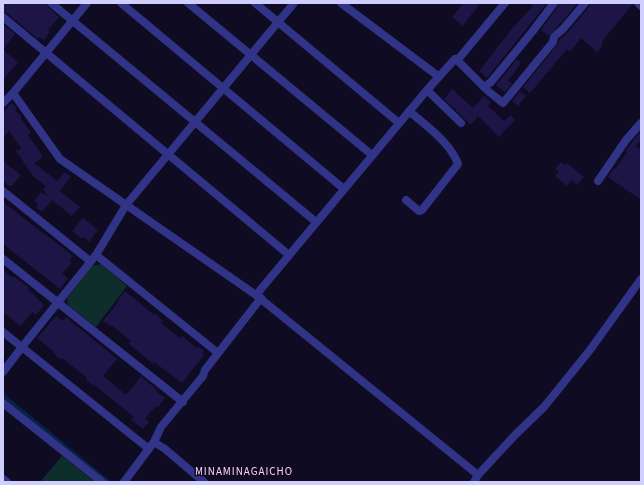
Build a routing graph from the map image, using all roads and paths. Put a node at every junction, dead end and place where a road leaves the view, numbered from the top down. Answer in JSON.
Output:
{"nodes":[{"id":1,"x":51,"y":3,"type":"edge"},
{"id":2,"x":88,"y":3,"type":"edge"},
{"id":3,"x":120,"y":3,"type":"edge"},
{"id":4,"x":188,"y":3,"type":"edge"},
{"id":5,"x":255,"y":3,"type":"edge"},
{"id":6,"x":294,"y":3,"type":"edge"},
{"id":7,"x":341,"y":3,"type":"edge"},
{"id":8,"x":505,"y":3,"type":"edge"},
{"id":9,"x":554,"y":3,"type":"edge"},
{"id":10,"x":585,"y":3,"type":"edge"},
{"id":11,"x":638,"y":3,"type":"edge"},
{"id":12,"x":641,"y":6,"type":"edge"},
{"id":13,"x":3,"y":18,"type":"edge"},
{"id":14,"x":73,"y":21,"type":"junction"},
{"id":15,"x":278,"y":22,"type":"junction"},
{"id":16,"x":46,"y":53,"type":"junction"},
{"id":17,"x":251,"y":55,"type":"junction"},
{"id":18,"x":458,"y":61,"type":"junction"},
{"id":19,"x":438,"y":76,"type":"junction"},
{"id":20,"x":484,"y":87,"type":"junction"},
{"id":21,"x":223,"y":88,"type":"junction"},
{"id":22,"x":427,"y":90,"type":"junction"},
{"id":23,"x":13,"y":93,"type":"junction"},
{"id":24,"x":3,"y":103,"type":"edge"},
{"id":25,"x":409,"y":111,"type":"junction"},
{"id":26,"x":194,"y":122,"type":"junction"},
{"id":27,"x":399,"y":123,"type":"junction"},
{"id":28,"x":461,"y":123,"type":"dead end"},
{"id":29,"x":641,"y":123,"type":"edge"},
{"id":30,"x":168,"y":155,"type":"junction"},
{"id":31,"x":372,"y":155,"type":"junction"},
{"id":32,"x":598,"y":181,"type":"dead end"},
{"id":33,"x":344,"y":189,"type":"junction"},
{"id":34,"x":3,"y":191,"type":"edge"},
{"id":35,"x":406,"y":200,"type":"dead end"},
{"id":36,"x":126,"y":205,"type":"junction"},
{"id":37,"x":316,"y":222,"type":"junction"},
{"id":38,"x":289,"y":255,"type":"junction"},
{"id":39,"x":93,"y":258,"type":"junction"},
{"id":40,"x":3,"y":259,"type":"edge"},
{"id":41,"x":641,"y":279,"type":"edge"},
{"id":42,"x":259,"y":296,"type":"junction"},
{"id":43,"x":58,"y":302,"type":"junction"},
{"id":44,"x":3,"y":332,"type":"edge"},
{"id":45,"x":22,"y":347,"type":"junction"},
{"id":46,"x":218,"y":353,"type":"junction"},
{"id":47,"x":3,"y":372,"type":"edge"},
{"id":48,"x":183,"y":402,"type":"junction"},
{"id":49,"x":3,"y":403,"type":"edge"},
{"id":50,"x":151,"y":445,"type":"junction"},
{"id":51,"x":476,"y":478,"type":"edge"},
{"id":52,"x":3,"y":479,"type":"edge"},
{"id":53,"x":7,"y":482,"type":"edge"},
{"id":54,"x":102,"y":482,"type":"edge"},
{"id":55,"x":124,"y":482,"type":"edge"},
{"id":56,"x":204,"y":482,"type":"edge"}],
"edges":[{"from":1,"to":14,"type":"street"},
{"from":2,"to":14,"type":"street"},
{"from":3,"to":21,"type":"street"},
{"from":4,"to":17,"type":"street"},
{"from":5,"to":15,"type":"street"},
{"from":6,"to":15,"type":"street"},
{"from":7,"to":19,"type":"street"},
{"from":8,"to":18,"type":"street"},
{"from":9,"to":20,"type":"street"},
{"from":10,"to":20,"type":"street"},
{"from":11,"to":12,"type":"street"},
{"from":13,"to":16,"type":"street"},
{"from":14,"to":16,"type":"street"},
{"from":14,"to":26,"type":"street"},
{"from":15,"to":17,"type":"street"},
{"from":15,"to":27,"type":"street"},
{"from":16,"to":23,"type":"street"},
{"from":16,"to":30,"type":"street"},
{"from":17,"to":21,"type":"street"},
{"from":17,"to":31,"type":"street"},
{"from":18,"to":19,"type":"street"},
{"from":18,"to":20,"type":"street"},
{"from":19,"to":22,"type":"street"},
{"from":21,"to":26,"type":"street"},
{"from":21,"to":33,"type":"street"},
{"from":22,"to":25,"type":"street"},
{"from":22,"to":28,"type":"street"},
{"from":23,"to":24,"type":"street"},
{"from":23,"to":36,"type":"street"},
{"from":25,"to":27,"type":"street"},
{"from":25,"to":35,"type":"street"},
{"from":26,"to":30,"type":"street"},
{"from":26,"to":37,"type":"street"},
{"from":27,"to":31,"type":"street"},
{"from":29,"to":32,"type":"street"},
{"from":30,"to":36,"type":"street"},
{"from":30,"to":38,"type":"street"},
{"from":31,"to":33,"type":"street"},
{"from":33,"to":37,"type":"street"},
{"from":34,"to":39,"type":"street"},
{"from":36,"to":39,"type":"street"},
{"from":36,"to":42,"type":"street"},
{"from":37,"to":38,"type":"street"},
{"from":38,"to":42,"type":"street"},
{"from":39,"to":43,"type":"street"},
{"from":39,"to":46,"type":"street"},
{"from":40,"to":43,"type":"street"},
{"from":41,"to":51,"type":"street"},
{"from":42,"to":46,"type":"street"},
{"from":42,"to":51,"type":"street"},
{"from":43,"to":45,"type":"street"},
{"from":43,"to":48,"type":"street"},
{"from":44,"to":45,"type":"street"},
{"from":45,"to":47,"type":"street"},
{"from":45,"to":50,"type":"street"},
{"from":46,"to":48,"type":"street"},
{"from":48,"to":50,"type":"street"},
{"from":49,"to":54,"type":"street"},
{"from":50,"to":55,"type":"street"},
{"from":50,"to":56,"type":"street"},
{"from":52,"to":53,"type":"street"}]}
